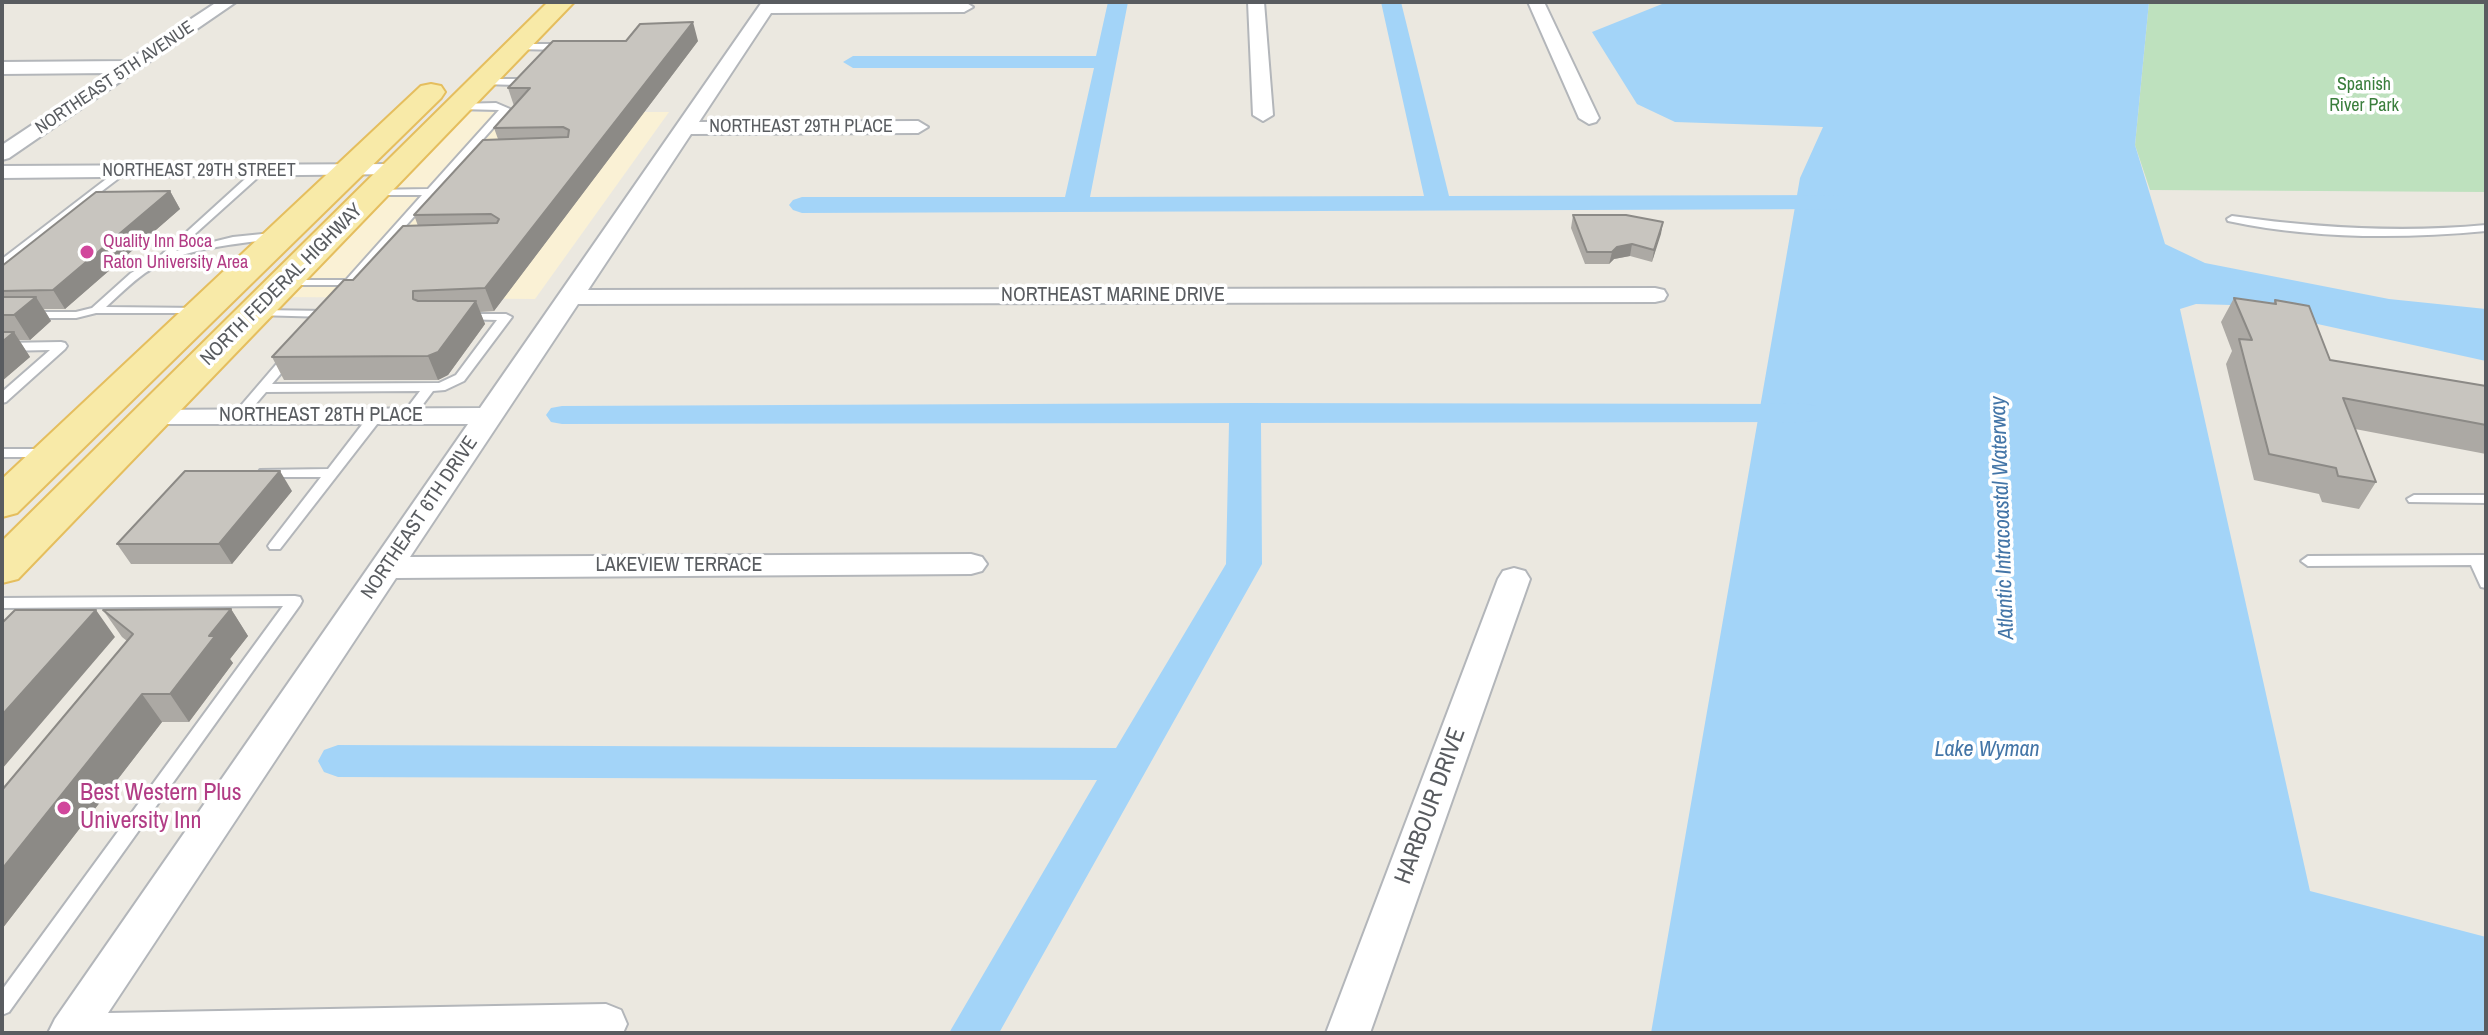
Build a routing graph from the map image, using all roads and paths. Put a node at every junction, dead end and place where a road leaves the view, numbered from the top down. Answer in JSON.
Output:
{"nodes":[{"id":1,"x":228,"y":2,"type":"edge"},
{"id":2,"x":525,"y":2,"type":"edge"},
{"id":3,"x":562,"y":2,"type":"edge"},
{"id":4,"x":1256,"y":2,"type":"edge"},
{"id":5,"x":1536,"y":2,"type":"edge"},
{"id":6,"x":768,"y":5,"type":"edge"},
{"id":7,"x":964,"y":7,"type":"dead end"},
{"id":8,"x":553,"y":47,"type":"junction"},
{"id":9,"x":580,"y":47,"type":"edge"},
{"id":10,"x":130,"y":67,"type":"junction"},
{"id":11,"x":2,"y":68,"type":"edge"},
{"id":12,"x":507,"y":82,"type":"junction"},
{"id":13,"x":1263,"y":115,"type":"dead end"},
{"id":14,"x":1589,"y":118,"type":"dead end"},
{"id":15,"x":918,"y":127,"type":"dead end"},
{"id":16,"x":684,"y":128,"type":"junction"},
{"id":17,"x":2,"y":154,"type":"edge"},
{"id":18,"x":464,"y":155,"type":"junction"},
{"id":19,"x":479,"y":155,"type":"edge"},
{"id":20,"x":260,"y":171,"type":"junction"},
{"id":21,"x":2,"y":172,"type":"edge"},
{"id":22,"x":122,"y":172,"type":"junction"},
{"id":23,"x":373,"y":178,"type":"junction"},
{"id":24,"x":430,"y":192,"type":"junction"},
{"id":25,"x":2232,"y":219,"type":"dead end"},
{"id":26,"x":2486,"y":228,"type":"edge"},
{"id":27,"x":283,"y":235,"type":"junction"},
{"id":28,"x":385,"y":243,"type":"junction"},
{"id":29,"x":399,"y":243,"type":"edge"},
{"id":30,"x":160,"y":260,"type":"junction"},
{"id":31,"x":2,"y":264,"type":"edge"},
{"id":32,"x":284,"y":283,"type":"junction"},
{"id":33,"x":1655,"y":295,"type":"dead end"},
{"id":34,"x":570,"y":297,"type":"junction"},
{"id":35,"x":96,"y":310,"type":"junction"},
{"id":36,"x":203,"y":312,"type":"junction"},
{"id":37,"x":254,"y":313,"type":"junction"},
{"id":38,"x":2,"y":315,"type":"edge"},
{"id":39,"x":444,"y":317,"type":"edge"},
{"id":40,"x":319,"y":324,"type":"edge"},
{"id":41,"x":300,"y":345,"type":"edge"},
{"id":42,"x":2,"y":347,"type":"edge"},
{"id":43,"x":429,"y":387,"type":"junction"},
{"id":44,"x":262,"y":388,"type":"junction"},
{"id":45,"x":2,"y":399,"type":"edge"},
{"id":46,"x":152,"y":416,"type":"junction"},
{"id":47,"x":238,"y":416,"type":"junction"},
{"id":48,"x":376,"y":416,"type":"junction"},
{"id":49,"x":407,"y":416,"type":"junction"},
{"id":50,"x":489,"y":416,"type":"junction"},
{"id":51,"x":2,"y":453,"type":"edge"},
{"id":52,"x":54,"y":453,"type":"junction"},
{"id":53,"x":257,"y":473,"type":"edge"},
{"id":54,"x":332,"y":473,"type":"junction"},
{"id":55,"x":2414,"y":499,"type":"dead end"},
{"id":56,"x":2486,"y":499,"type":"edge"},
{"id":57,"x":2,"y":503,"type":"edge"},
{"id":58,"x":275,"y":546,"type":"dead end"},
{"id":59,"x":2481,"y":560,"type":"edge"},
{"id":60,"x":2308,"y":561,"type":"dead end"},
{"id":61,"x":971,"y":564,"type":"dead end"},
{"id":62,"x":2,"y":568,"type":"edge"},
{"id":63,"x":386,"y":568,"type":"junction"},
{"id":64,"x":1514,"y":579,"type":"dead end"},
{"id":65,"x":2486,"y":583,"type":"edge"},
{"id":66,"x":2,"y":603,"type":"edge"},
{"id":67,"x":38,"y":603,"type":"junction"},
{"id":68,"x":20,"y":622,"type":"edge"},
{"id":69,"x":2,"y":1006,"type":"edge"},
{"id":70,"x":606,"y":1024,"type":"dead end"},
{"id":71,"x":70,"y":1033,"type":"edge"},
{"id":72,"x":91,"y":1033,"type":"edge"},
{"id":73,"x":1348,"y":1033,"type":"edge"}],
"edges":[{"from":1,"to":10,"type":"street","name":"NORTHEAST 5TH AVENUE"},
{"from":2,"to":23,"type":"main road","name":"NORTH FEDERAL HIGHWAY"},
{"from":3,"to":12,"type":"main road","name":"NORTH FEDERAL HIGHWAY"},
{"from":4,"to":13,"type":"street"},
{"from":5,"to":14,"type":"street"},
{"from":6,"to":7,"type":"street"},
{"from":6,"to":16,"type":"street","name":"NORTHEAST 6TH DRIVE"},
{"from":8,"to":9,"type":"lane"},
{"from":8,"to":12,"type":"lane"},
{"from":8,"to":12,"type":"lane"},
{"from":10,"to":11,"type":"street"},
{"from":10,"to":17,"type":"street","name":"NORTHEAST 5TH AVENUE"},
{"from":12,"to":18,"type":"lane"},
{"from":12,"to":23,"type":"main road","name":"NORTH FEDERAL HIGHWAY"},
{"from":15,"to":16,"type":"street","name":"NORTHEAST 29TH PLACE"},
{"from":16,"to":34,"type":"street","name":"NORTHEAST 6TH DRIVE"},
{"from":18,"to":19,"type":"lane"},
{"from":18,"to":24,"type":"lane"},
{"from":20,"to":22,"type":"street","name":"NORTHEAST 29TH STREET"},
{"from":20,"to":23,"type":"street","name":"NORTHEAST 29TH STREET"},
{"from":20,"to":30,"type":"lane"},
{"from":21,"to":22,"type":"street","name":"NORTHEAST 29TH STREET"},
{"from":22,"to":31,"type":"lane"},
{"from":23,"to":24,"type":"lane"},
{"from":23,"to":27,"type":"main road","name":"NORTH FEDERAL HIGHWAY"},
{"from":23,"to":32,"type":"main road","name":"NORTH FEDERAL HIGHWAY"},
{"from":24,"to":28,"type":"lane"},
{"from":25,"to":26,"type":"lane"},
{"from":27,"to":30,"type":"lane"},
{"from":27,"to":36,"type":"main road","name":"NORTH FEDERAL HIGHWAY"},
{"from":28,"to":29,"type":"lane"},
{"from":28,"to":32,"type":"lane"},
{"from":30,"to":35,"type":"lane"},
{"from":32,"to":37,"type":"main road","name":"NORTH FEDERAL HIGHWAY"},
{"from":33,"to":34,"type":"street","name":"NORTHEAST MARINE DRIVE"},
{"from":34,"to":50,"type":"street","name":"NORTHEAST 6TH DRIVE"},
{"from":35,"to":36,"type":"lane"},
{"from":35,"to":38,"type":"lane"},
{"from":36,"to":52,"type":"main road","name":"NORTH FEDERAL HIGHWAY"},
{"from":37,"to":40,"type":"lane"},
{"from":37,"to":46,"type":"main road","name":"NORTH FEDERAL HIGHWAY"},
{"from":39,"to":43,"type":"lane"},
{"from":41,"to":44,"type":"lane"},
{"from":42,"to":45,"type":"lane"},
{"from":43,"to":44,"type":"lane"},
{"from":43,"to":49,"type":"lane"},
{"from":44,"to":47,"type":"lane"},
{"from":46,"to":47,"type":"street","name":"NORTHEAST 28TH PLACE"},
{"from":46,"to":62,"type":"main road","name":"NORTH FEDERAL HIGHWAY"},
{"from":47,"to":48,"type":"street","name":"NORTHEAST 28TH PLACE"},
{"from":48,"to":49,"type":"street","name":"NORTHEAST 28TH PLACE"},
{"from":48,"to":54,"type":"lane"},
{"from":49,"to":50,"type":"street","name":"NORTHEAST 28TH PLACE"},
{"from":50,"to":63,"type":"street","name":"NORTHEAST 6TH DRIVE"},
{"from":51,"to":52,"type":"lane"},
{"from":52,"to":57,"type":"main road","name":"NORTH FEDERAL HIGHWAY"},
{"from":53,"to":54,"type":"lane"},
{"from":54,"to":58,"type":"lane"},
{"from":55,"to":56,"type":"lane"},
{"from":59,"to":60,"type":"lane"},
{"from":59,"to":65,"type":"lane"},
{"from":61,"to":63,"type":"street","name":"LAKEVIEW TERRACE"},
{"from":63,"to":71,"type":"street","name":"NORTHEAST 6TH DRIVE"},
{"from":64,"to":73,"type":"street","name":"HARBOUR DRIVE"},
{"from":66,"to":67,"type":"lane"},
{"from":67,"to":68,"type":"lane"},
{"from":67,"to":69,"type":"lane"},
{"from":70,"to":72,"type":"street"}]}
